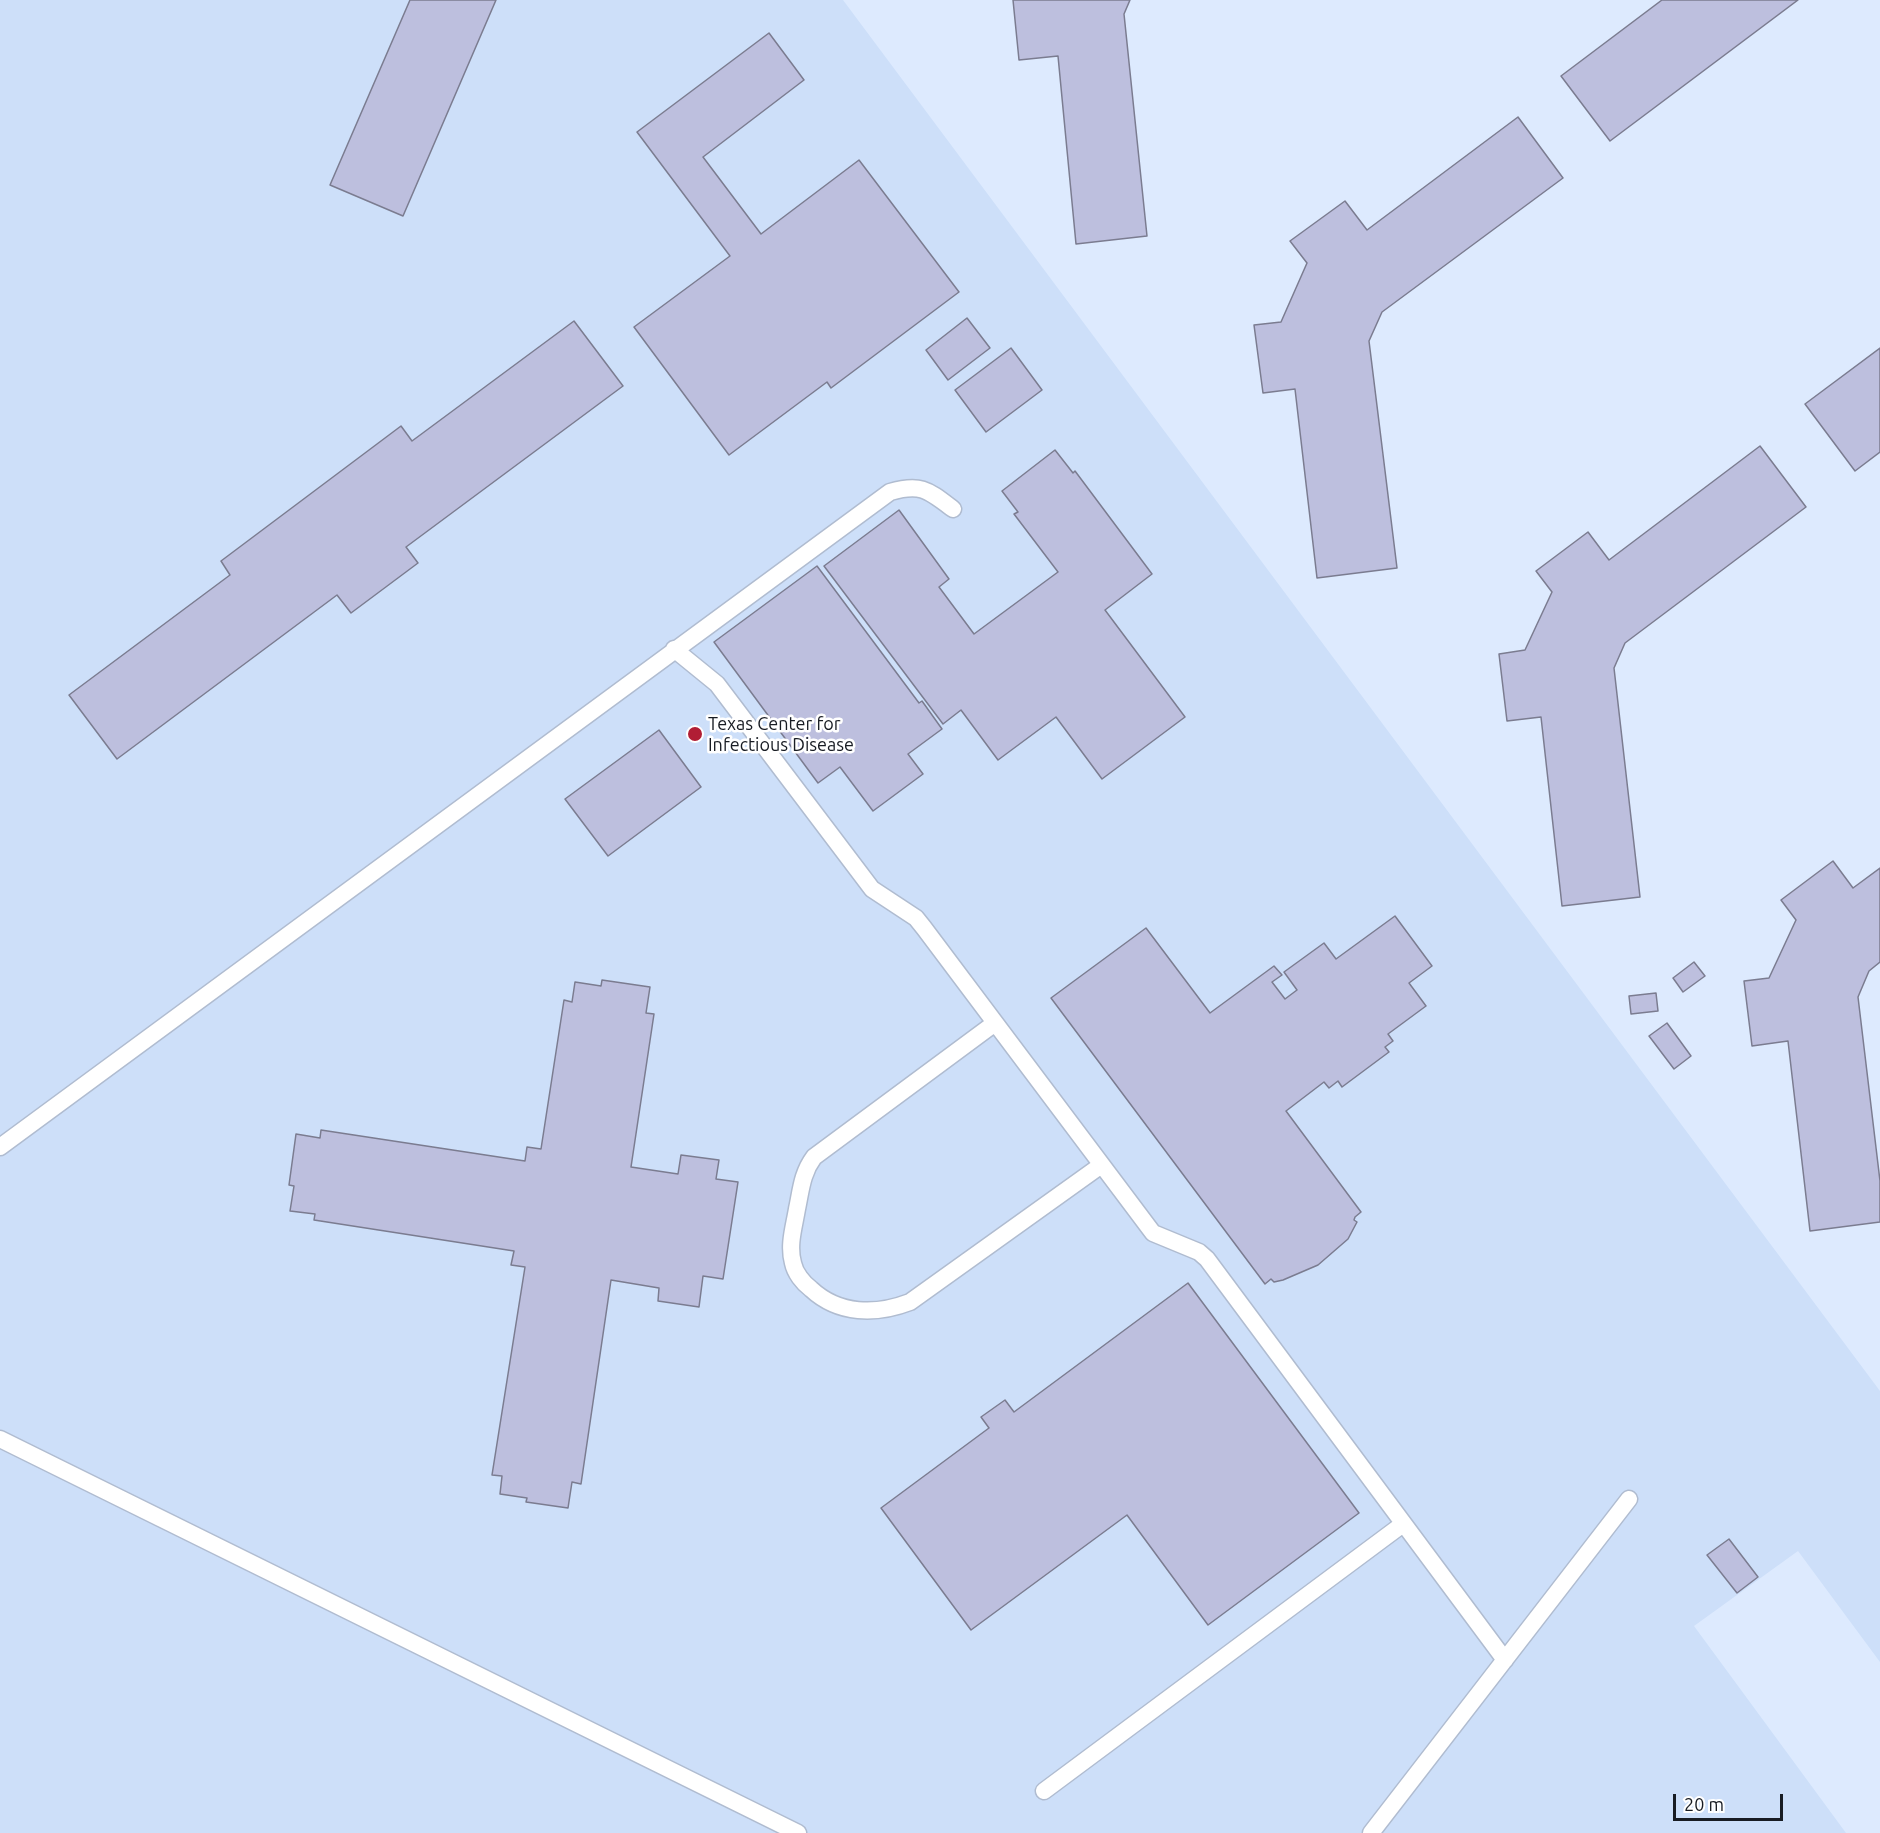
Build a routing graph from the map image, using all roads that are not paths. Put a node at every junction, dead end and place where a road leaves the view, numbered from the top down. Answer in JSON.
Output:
{"nodes":[{"id":1,"x":953,"y":508,"type":"dead end"},
{"id":2,"x":674,"y":649,"type":"junction"},
{"id":3,"x":995,"y":1023,"type":"junction"},
{"id":4,"x":0,"y":1147,"type":"edge"},
{"id":5,"x":1100,"y":1166,"type":"junction"},
{"id":6,"x":0,"y":1439,"type":"edge"},
{"id":7,"x":1629,"y":1499,"type":"dead end"},
{"id":8,"x":1403,"y":1524,"type":"junction"},
{"id":9,"x":1505,"y":1660,"type":"junction"},
{"id":10,"x":1044,"y":1791,"type":"dead end"},
{"id":11,"x":798,"y":1833,"type":"edge"},
{"id":12,"x":1371,"y":1833,"type":"edge"}],
"edges":[{"from":1,"to":2,"type":"lane"},
{"from":2,"to":3,"type":"lane"},
{"from":2,"to":4,"type":"lane"},
{"from":3,"to":5,"type":"lane"},
{"from":3,"to":5,"type":"lane"},
{"from":5,"to":8,"type":"lane"},
{"from":6,"to":11,"type":"lane"},
{"from":7,"to":9,"type":"lane"},
{"from":8,"to":9,"type":"lane"},
{"from":8,"to":10,"type":"lane"},
{"from":9,"to":12,"type":"lane"}]}
